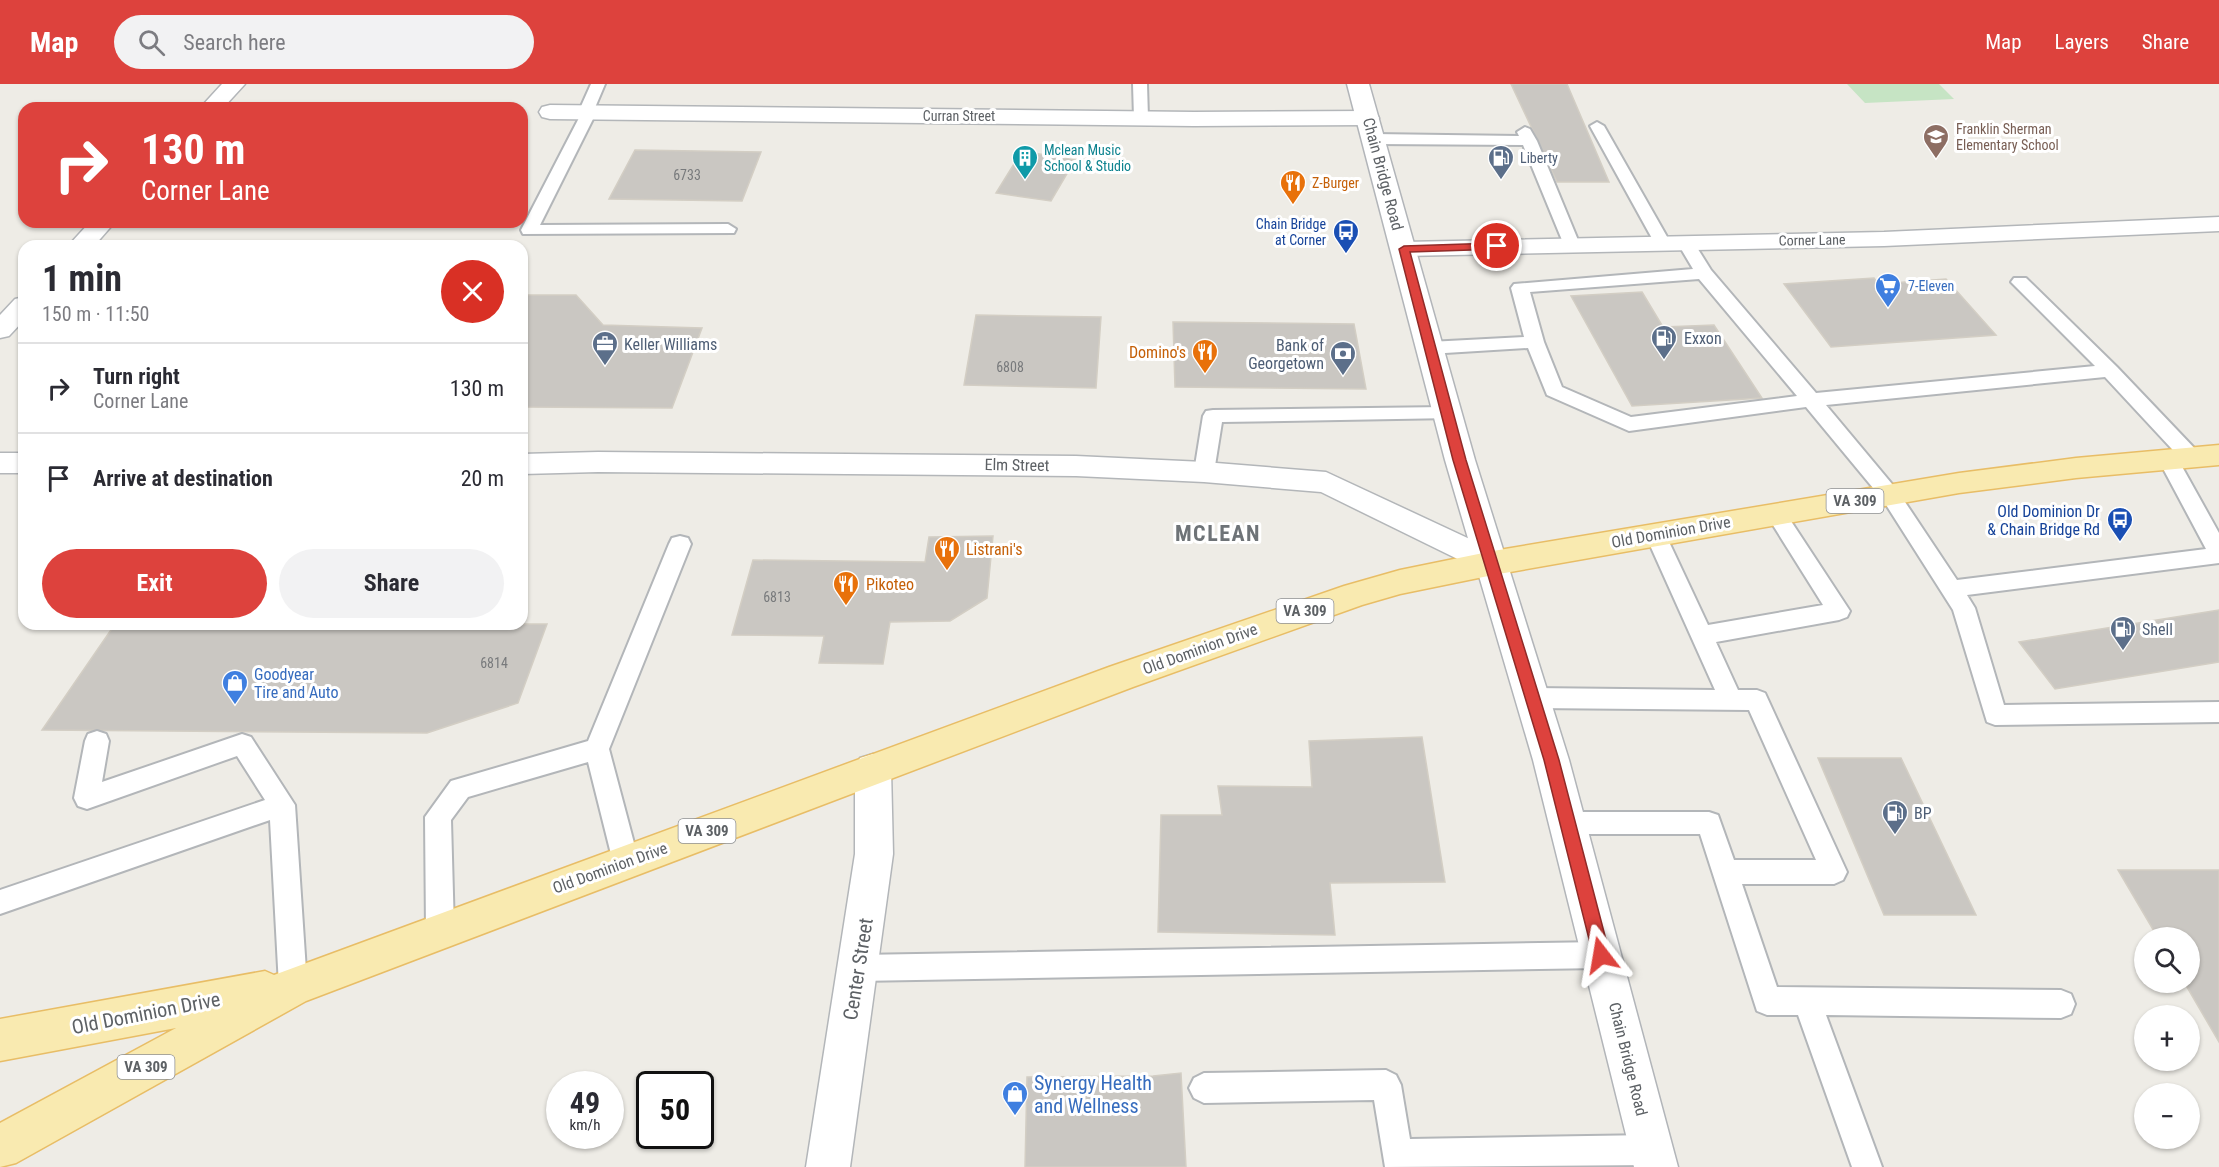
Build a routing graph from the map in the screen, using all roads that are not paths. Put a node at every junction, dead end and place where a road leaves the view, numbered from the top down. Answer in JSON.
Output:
{"nodes":[{"id":1,"x":234,"y":84,"type":"edge"},
{"id":2,"x":598,"y":84,"type":"edge"},
{"id":3,"x":1140,"y":84,"type":"edge"},
{"id":4,"x":1358,"y":84,"type":"edge"},
{"id":5,"x":217,"y":102,"type":"edge"},
{"id":6,"x":550,"y":112,"type":"dead end"},
{"id":7,"x":587,"y":113,"type":"junction"},
{"id":8,"x":1368,"y":117,"type":"junction"},
{"id":9,"x":1141,"y":118,"type":"junction"},
{"id":10,"x":1597,"y":126,"type":"dead end"},
{"id":11,"x":1374,"y":140,"type":"junction"},
{"id":12,"x":2215,"y":227,"type":"edge"},
{"id":13,"x":97,"y":228,"type":"edge"},
{"id":14,"x":728,"y":229,"type":"dead end"},
{"id":15,"x":86,"y":240,"type":"edge"},
{"id":16,"x":1673,"y":242,"type":"junction"},
{"id":17,"x":1572,"y":245,"type":"junction"},
{"id":18,"x":1404,"y":249,"type":"junction"},
{"id":19,"x":1704,"y":273,"type":"junction"},
{"id":20,"x":2020,"y":282,"type":"dead end"},
{"id":21,"x":18,"y":311,"type":"edge"},
{"id":22,"x":0,"y":330,"type":"edge"},
{"id":23,"x":1535,"y":342,"type":"junction"},
{"id":24,"x":1429,"y":348,"type":"junction"},
{"id":25,"x":2110,"y":371,"type":"junction"},
{"id":26,"x":1811,"y":400,"type":"junction"},
{"id":27,"x":1446,"y":413,"type":"junction"},
{"id":28,"x":2192,"y":457,"type":"edge"},
{"id":29,"x":0,"y":463,"type":"edge"},
{"id":30,"x":18,"y":463,"type":"edge"},
{"id":31,"x":528,"y":464,"type":"edge"},
{"id":32,"x":1204,"y":472,"type":"junction"},
{"id":33,"x":1890,"y":495,"type":"junction"},
{"id":34,"x":1776,"y":514,"type":"junction"},
{"id":35,"x":1656,"y":534,"type":"junction"},
{"id":36,"x":680,"y":544,"type":"dead end"},
{"id":37,"x":2219,"y":554,"type":"edge"},
{"id":38,"x":1493,"y":563,"type":"junction"},
{"id":39,"x":1951,"y":589,"type":"junction"},
{"id":40,"x":1703,"y":635,"type":"junction"},
{"id":41,"x":1533,"y":698,"type":"junction"},
{"id":42,"x":1731,"y":699,"type":"junction"},
{"id":43,"x":2219,"y":712,"type":"edge"},
{"id":44,"x":97,"y":741,"type":"dead end"},
{"id":45,"x":597,"y":749,"type":"junction"},
{"id":46,"x":873,"y":770,"type":"junction"},
{"id":47,"x":282,"y":805,"type":"junction"},
{"id":48,"x":1568,"y":823,"type":"junction"},
{"id":49,"x":626,"y":862,"type":"junction"},
{"id":50,"x":1724,"y":872,"type":"junction"},
{"id":51,"x":0,"y":902,"type":"edge"},
{"id":52,"x":440,"y":931,"type":"junction"},
{"id":53,"x":1601,"y":955,"type":"junction"},
{"id":54,"x":858,"y":968,"type":"junction"},
{"id":55,"x":293,"y":986,"type":"junction"},
{"id":56,"x":1807,"y":1002,"type":"junction"},
{"id":57,"x":2061,"y":1004,"type":"dead end"},
{"id":58,"x":0,"y":1040,"type":"edge"},
{"id":59,"x":1204,"y":1088,"type":"dead end"},
{"id":60,"x":0,"y":1147,"type":"edge"},
{"id":61,"x":1653,"y":1159,"type":"edge"},
{"id":62,"x":1399,"y":1160,"type":"edge"},
{"id":63,"x":828,"y":1167,"type":"edge"},
{"id":64,"x":1867,"y":1167,"type":"edge"}],
"edges":[{"from":1,"to":5,"type":"street"},
{"from":2,"to":7,"type":"lane"},
{"from":3,"to":9,"type":"lane"},
{"from":4,"to":8,"type":"street","name":"Chain Bridge Road"},
{"from":6,"to":7,"type":"street","name":"Curran Street"},
{"from":7,"to":9,"type":"street","name":"Curran Street"},
{"from":7,"to":14,"type":"lane"},
{"from":8,"to":9,"type":"street","name":"Curran Street"},
{"from":8,"to":11,"type":"street","name":"Chain Bridge Road"},
{"from":10,"to":16,"type":"lane"},
{"from":11,"to":17,"type":"lane"},
{"from":11,"to":18,"type":"street","name":"Chain Bridge Road"},
{"from":12,"to":16,"type":"street","name":"Corner Lane"},
{"from":13,"to":15,"type":"street"},
{"from":16,"to":17,"type":"street","name":"Corner Lane"},
{"from":16,"to":19,"type":"lane"},
{"from":17,"to":18,"type":"street","name":"Corner Lane"},
{"from":18,"to":24,"type":"street","name":"Chain Bridge Road"},
{"from":19,"to":23,"type":"lane"},
{"from":19,"to":26,"type":"lane"},
{"from":20,"to":25,"type":"lane"},
{"from":21,"to":22,"type":"street"},
{"from":23,"to":24,"type":"lane"},
{"from":23,"to":26,"type":"lane"},
{"from":24,"to":27,"type":"street","name":"Chain Bridge Road"},
{"from":25,"to":26,"type":"lane"},
{"from":25,"to":28,"type":"lane"},
{"from":26,"to":33,"type":"lane"},
{"from":27,"to":32,"type":"lane"},
{"from":27,"to":38,"type":"street","name":"Chain Bridge Road"},
{"from":28,"to":33,"type":"main road","name":"Old Dominion Drive","number":"VA 309"},
{"from":28,"to":37,"type":"lane"},
{"from":29,"to":30,"type":"street"},
{"from":31,"to":32,"type":"street","name":"Elm Street"},
{"from":32,"to":38,"type":"street","name":"Elm Street"},
{"from":33,"to":34,"type":"main road","name":"Old Dominion Drive","number":"VA 309"},
{"from":33,"to":39,"type":"lane"},
{"from":34,"to":35,"type":"main road","name":"Old Dominion Drive","number":"VA 309"},
{"from":34,"to":40,"type":"lane"},
{"from":35,"to":38,"type":"main road","name":"Old Dominion Drive","number":"VA 309"},
{"from":35,"to":40,"type":"lane"},
{"from":36,"to":45,"type":"lane"},
{"from":37,"to":39,"type":"lane"},
{"from":38,"to":41,"type":"street","name":"Chain Bridge Road"},
{"from":38,"to":46,"type":"main road","name":"Old Dominion Drive","number":"VA 309"},
{"from":39,"to":43,"type":"lane"},
{"from":40,"to":42,"type":"lane"},
{"from":41,"to":42,"type":"lane"},
{"from":41,"to":48,"type":"street","name":"Chain Bridge Road"},
{"from":42,"to":50,"type":"lane"},
{"from":44,"to":47,"type":"lane"},
{"from":45,"to":49,"type":"lane"},
{"from":45,"to":52,"type":"lane"},
{"from":46,"to":49,"type":"main road","name":"Old Dominion Drive","number":"VA 309"},
{"from":46,"to":54,"type":"street","name":"Center Street"},
{"from":47,"to":51,"type":"lane"},
{"from":47,"to":55,"type":"lane"},
{"from":48,"to":50,"type":"lane"},
{"from":48,"to":53,"type":"street","name":"Chain Bridge Road"},
{"from":49,"to":52,"type":"main road","name":"Old Dominion Drive","number":"VA 309"},
{"from":50,"to":56,"type":"lane"},
{"from":52,"to":55,"type":"main road","name":"Old Dominion Drive","number":"VA 309"},
{"from":53,"to":54,"type":"lane"},
{"from":53,"to":61,"type":"street","name":"Chain Bridge Road"},
{"from":54,"to":63,"type":"street","name":"Center Street"},
{"from":55,"to":58,"type":"main road","name":"Old Dominion Drive","number":"VA 309"},
{"from":55,"to":60,"type":"main road","name":"Old Dominion Drive","number":"VA 309"},
{"from":56,"to":57,"type":"lane"},
{"from":56,"to":64,"type":"lane"},
{"from":59,"to":62,"type":"lane"},
{"from":61,"to":62,"type":"lane"}]}
